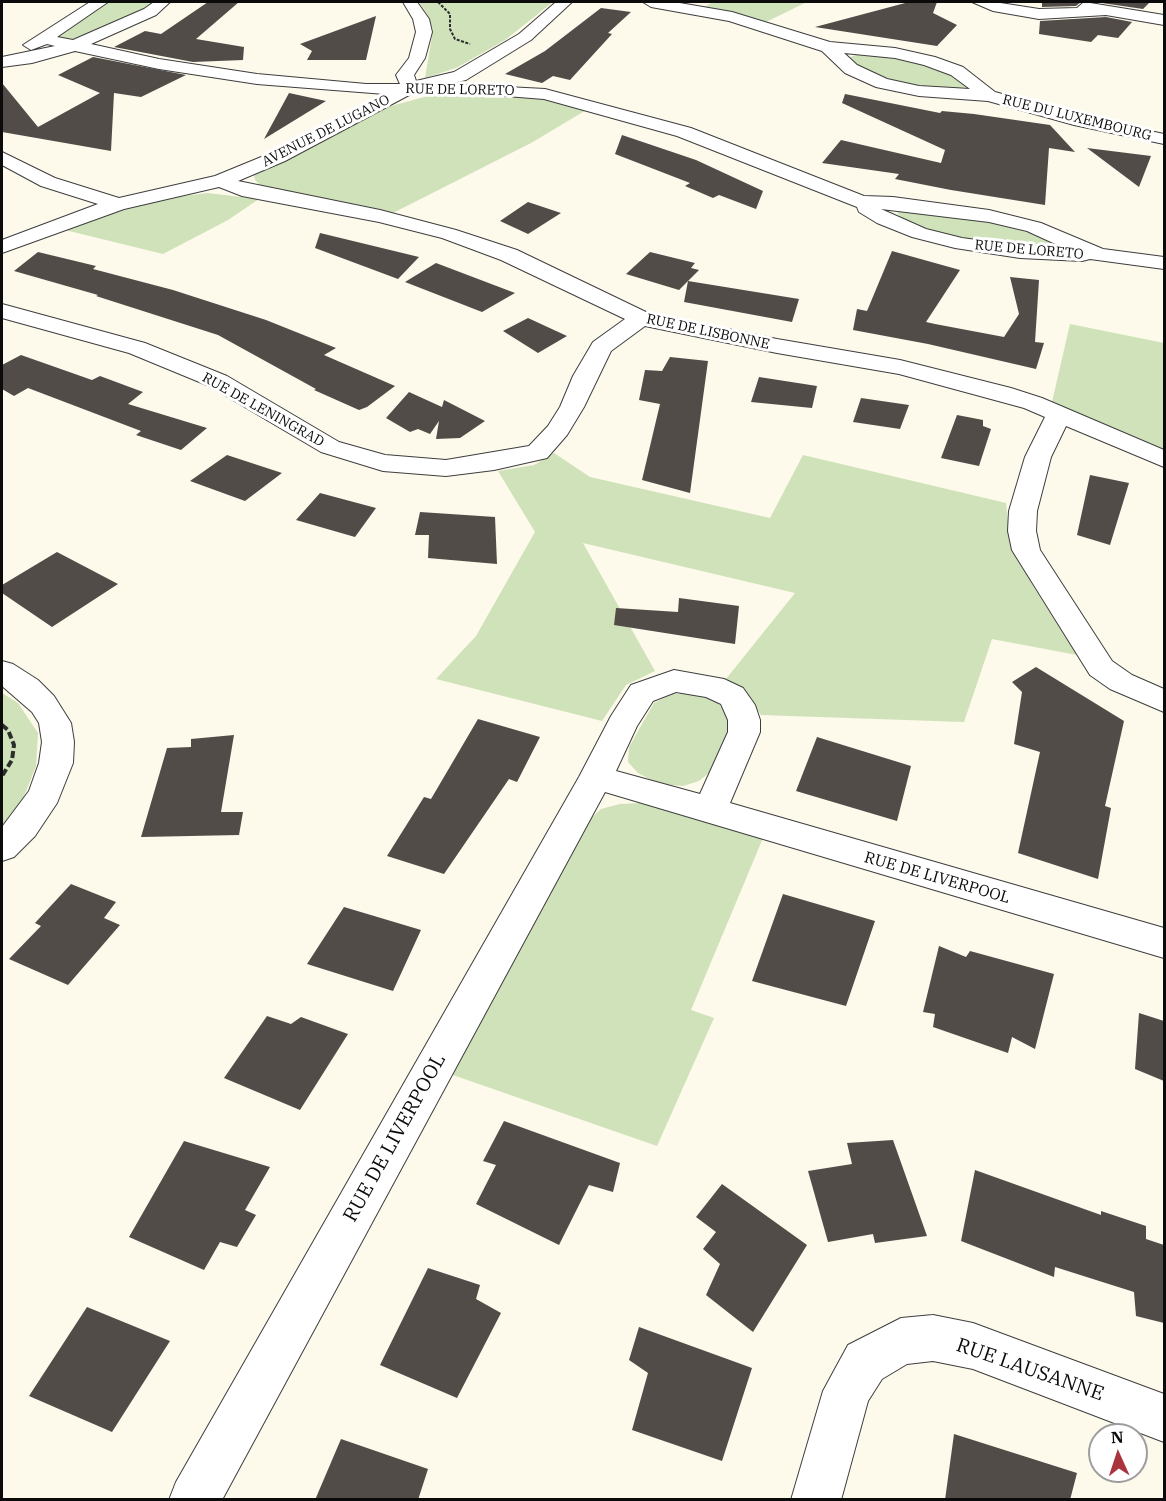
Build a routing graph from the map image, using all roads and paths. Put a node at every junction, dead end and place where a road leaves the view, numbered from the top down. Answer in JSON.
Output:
{"nodes":[{"id":1,"x":100,"y":2,"type":"edge"},
{"id":2,"x":163,"y":2,"type":"edge"},
{"id":3,"x":410,"y":2,"type":"edge"},
{"id":4,"x":438,"y":2,"type":"edge"},
{"id":5,"x":565,"y":2,"type":"edge"},
{"id":6,"x":651,"y":2,"type":"edge"},
{"id":7,"x":980,"y":2,"type":"edge"},
{"id":8,"x":1065,"y":2,"type":"edge"},
{"id":9,"x":1104,"y":11,"type":"junction"},
{"id":10,"x":1164,"y":20,"type":"edge"},
{"id":11,"x":45,"y":39,"type":"junction"},
{"id":12,"x":477,"y":44,"type":"dead end"},
{"id":13,"x":73,"y":46,"type":"junction"},
{"id":14,"x":828,"y":47,"type":"junction"},
{"id":15,"x":2,"y":61,"type":"edge"},
{"id":16,"x":410,"y":88,"type":"junction"},
{"id":17,"x":989,"y":96,"type":"junction"},
{"id":18,"x":1164,"y":139,"type":"edge"},
{"id":19,"x":2,"y":158,"type":"edge"},
{"id":20,"x":221,"y":182,"type":"junction"},
{"id":21,"x":861,"y":202,"type":"junction"},
{"id":22,"x":118,"y":204,"type":"junction"},
{"id":23,"x":2,"y":248,"type":"edge"},
{"id":24,"x":1099,"y":255,"type":"junction"},
{"id":25,"x":1164,"y":262,"type":"edge"},
{"id":26,"x":2,"y":311,"type":"edge"},
{"id":27,"x":641,"y":318,"type":"junction"},
{"id":28,"x":1059,"y":414,"type":"junction"},
{"id":29,"x":1164,"y":459,"type":"edge"},
{"id":30,"x":2,"y":671,"type":"edge"},
{"id":31,"x":1164,"y":700,"type":"edge"},
{"id":32,"x":2,"y":725,"type":"edge"},
{"id":33,"x":2,"y":776,"type":"edge"},
{"id":34,"x":596,"y":777,"type":"junction"},
{"id":35,"x":710,"y":810,"type":"junction"},
{"id":36,"x":2,"y":848,"type":"edge"},
{"id":37,"x":1164,"y":943,"type":"edge"},
{"id":38,"x":1164,"y":1418,"type":"edge"},
{"id":39,"x":194,"y":1500,"type":"edge"},
{"id":40,"x":816,"y":1500,"type":"edge"}],
"edges":[{"from":1,"to":11,"type":"street"},
{"from":2,"to":13,"type":"street"},
{"from":3,"to":16,"type":"street","name":"AVENUE DE LUGANO"},
{"from":4,"to":12,"type":"path"},
{"from":5,"to":16,"type":"street","name":"AVENUE DE LUGANO"},
{"from":6,"to":14,"type":"street","name":"RUE DU LUXEMBOURG"},
{"from":7,"to":9,"type":"street"},
{"from":8,"to":9,"type":"street"},
{"from":9,"to":10,"type":"street"},
{"from":11,"to":13,"type":"street","name":"RUE DE LORETO"},
{"from":11,"to":15,"type":"street"},
{"from":13,"to":15,"type":"street"},
{"from":13,"to":16,"type":"street","name":"RUE DE LORETO"},
{"from":14,"to":17,"type":"street","name":"RUE DU LUXEMBOURG"},
{"from":14,"to":17,"type":"street","name":"RUE DU LUXEMBOURG"},
{"from":16,"to":20,"type":"street","name":"AVENUE DE LUGANO"},
{"from":16,"to":21,"type":"street","name":"RUE DE LORETO"},
{"from":17,"to":18,"type":"street","name":"RUE DU LUXEMBOURG"},
{"from":19,"to":22,"type":"street"},
{"from":20,"to":22,"type":"street","name":"AVENUE DE LUGANO"},
{"from":20,"to":27,"type":"street","name":"RUE DE LISBONNE"},
{"from":21,"to":24,"type":"street","name":"RUE DE LORETO"},
{"from":21,"to":24,"type":"street","name":"RUE DE LORETO"},
{"from":22,"to":23,"type":"street","name":"AVENUE DE LUGANO"},
{"from":24,"to":25,"type":"street","name":"RUE DE LORETO"},
{"from":26,"to":27,"type":"street","name":"RUE DE LENINGRAD"},
{"from":27,"to":28,"type":"street","name":"RUE DE LISBONNE"},
{"from":28,"to":29,"type":"street","name":"RUE DE LISBONNE"},
{"from":28,"to":31,"type":"street"},
{"from":30,"to":36,"type":"street"},
{"from":32,"to":33,"type":"path"},
{"from":34,"to":35,"type":"street","name":"RUE DE LIVERPOOL"},
{"from":34,"to":35,"type":"street","name":"RUE DE LIVERPOOL"},
{"from":34,"to":39,"type":"street","name":"RUE DE LIVERPOOL"},
{"from":35,"to":37,"type":"street","name":"RUE DE LIVERPOOL"},
{"from":38,"to":40,"type":"street","name":"RUE LAUSANNE"}]}
